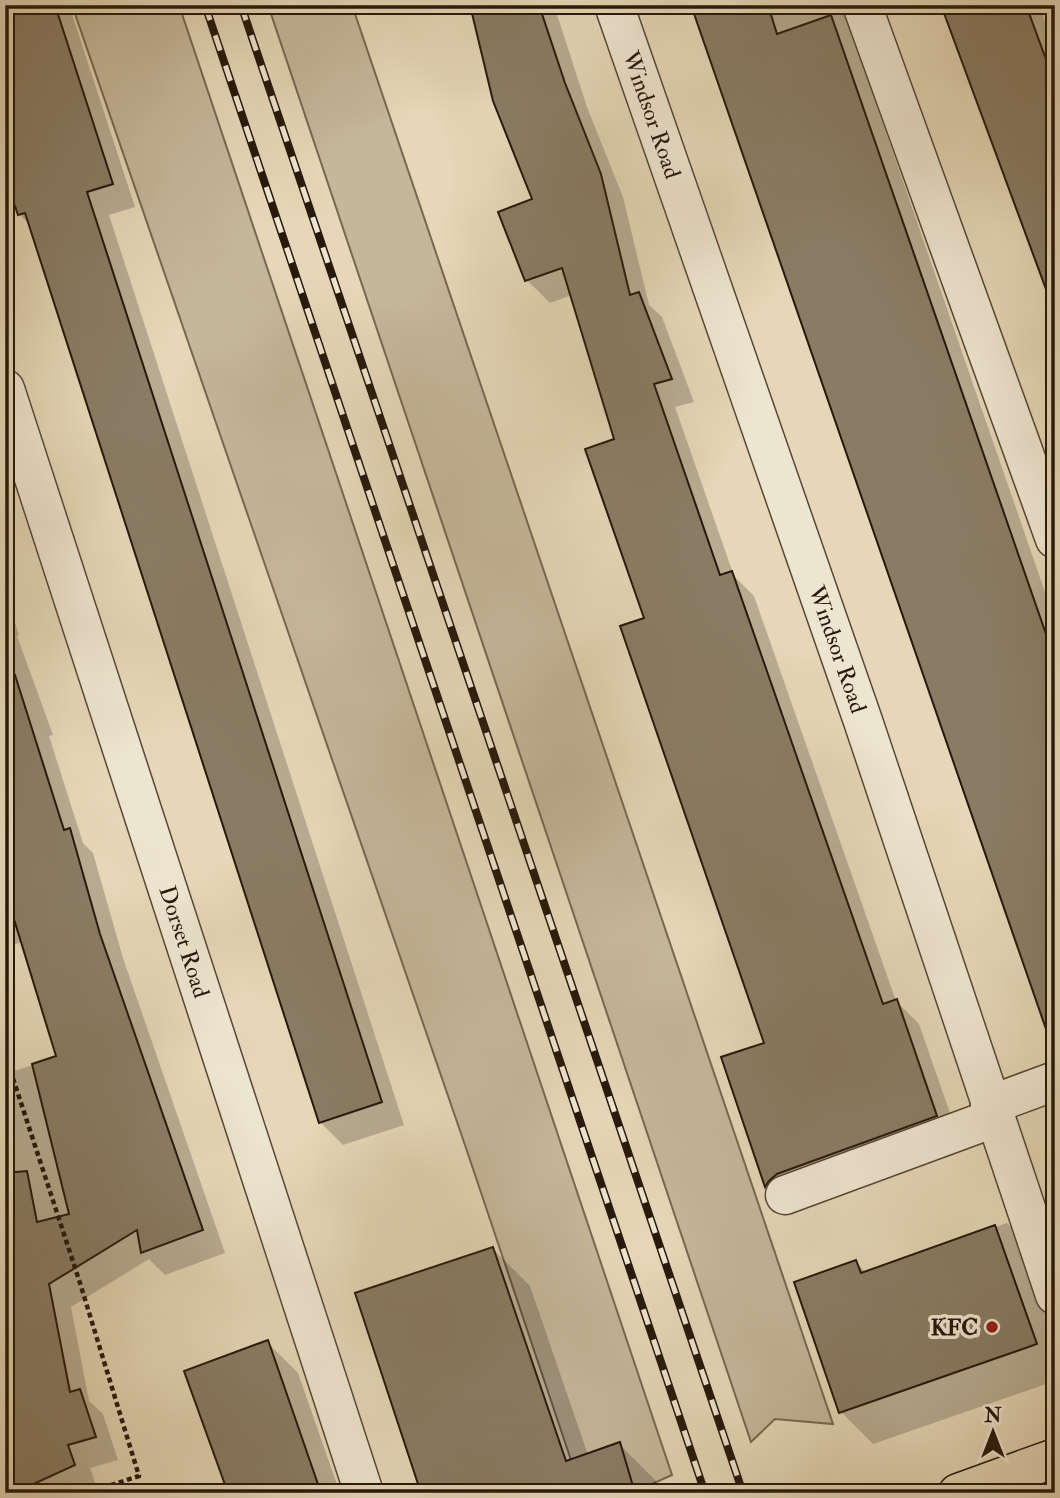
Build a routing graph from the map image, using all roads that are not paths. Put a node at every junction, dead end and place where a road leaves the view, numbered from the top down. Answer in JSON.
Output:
{"nodes":[{"id":1,"x":614,"y":5,"type":"edge"},
{"id":2,"x":862,"y":5,"type":"edge"},
{"id":3,"x":5,"y":389,"type":"edge"},
{"id":4,"x":1055,"y":539,"type":"edge"},
{"id":5,"x":1055,"y":1081,"type":"edge"},
{"id":6,"x":992,"y":1112,"type":"junction"},
{"id":7,"x":785,"y":1195,"type":"dead end"},
{"id":8,"x":1055,"y":1295,"type":"edge"},
{"id":9,"x":1055,"y":1458,"type":"edge"},
{"id":10,"x":364,"y":1493,"type":"edge"},
{"id":11,"x":958,"y":1493,"type":"edge"}],
"edges":[{"from":1,"to":6,"type":"street","name":"Windsor Road"},
{"from":2,"to":4,"type":"street"},
{"from":3,"to":10,"type":"street","name":"Dorset Road"},
{"from":5,"to":6,"type":"street"},
{"from":6,"to":7,"type":"street"},
{"from":6,"to":8,"type":"street","name":"Windsor Road"},
{"from":9,"to":11,"type":"highway"}]}
